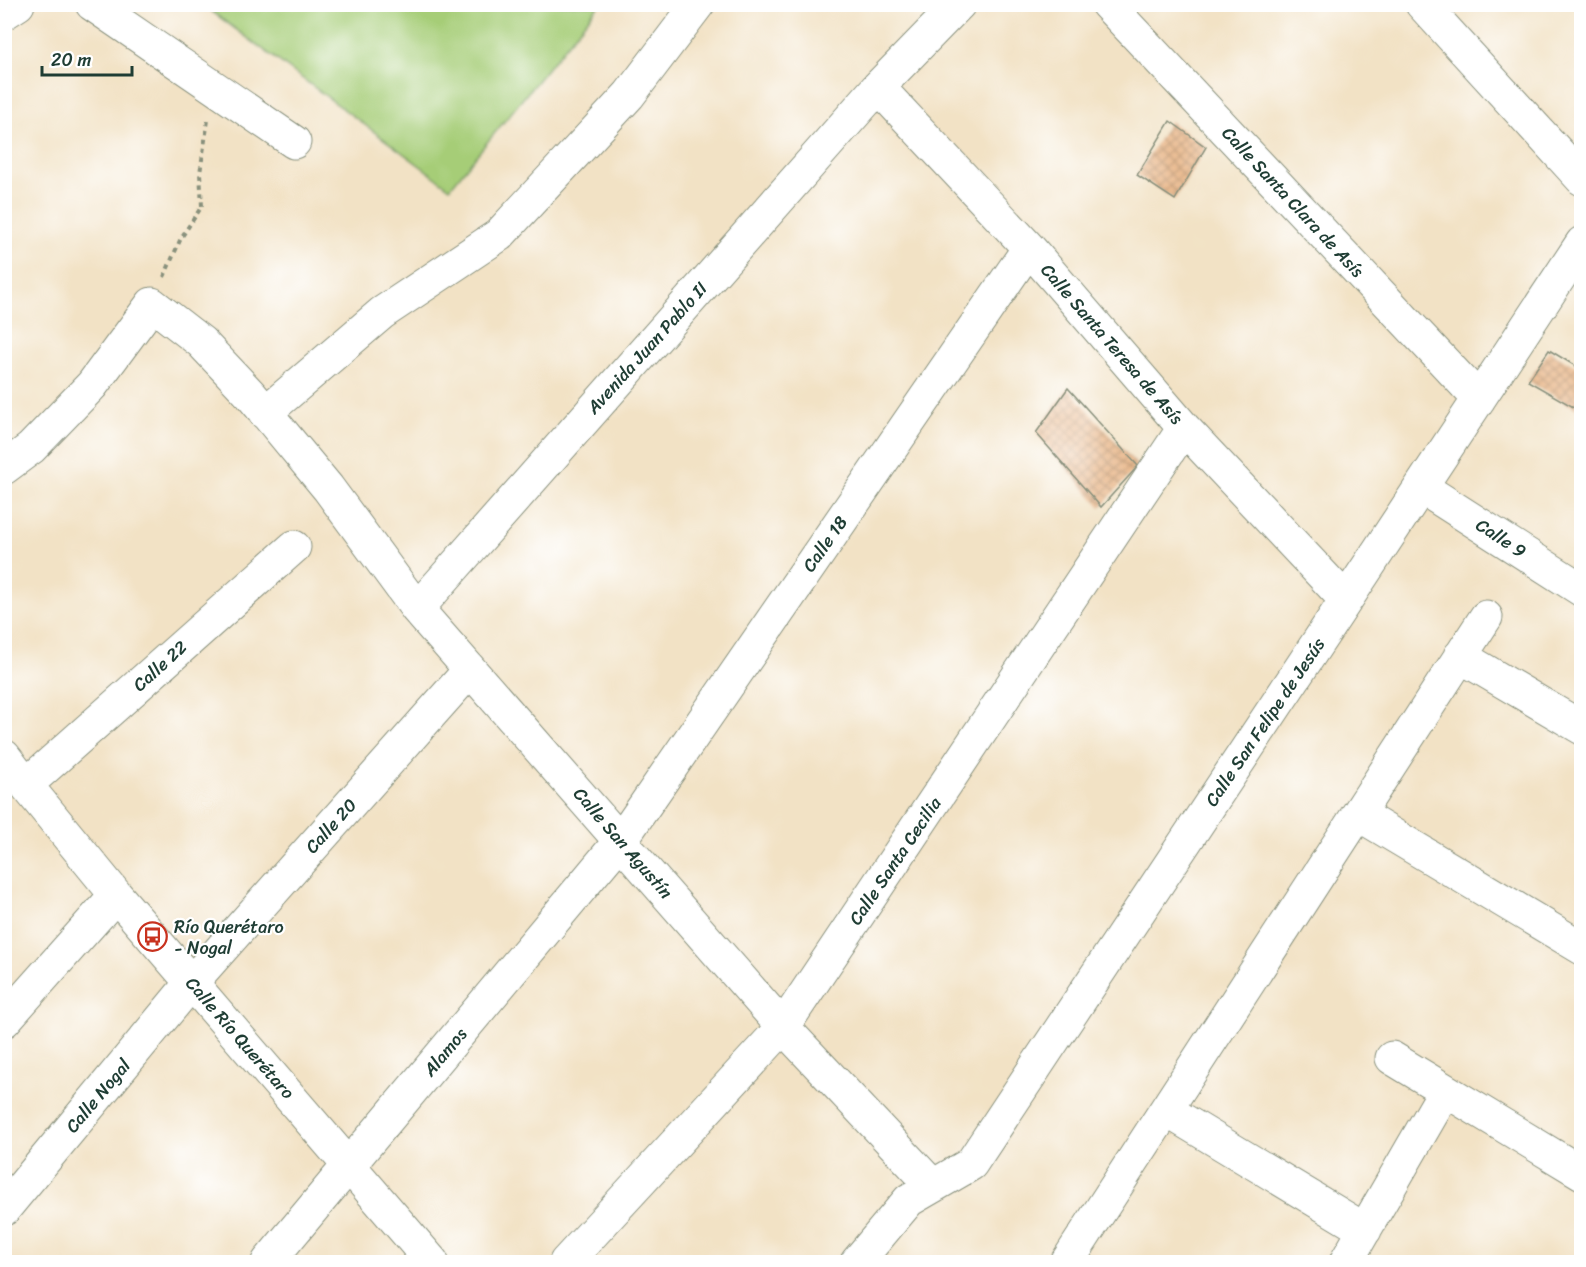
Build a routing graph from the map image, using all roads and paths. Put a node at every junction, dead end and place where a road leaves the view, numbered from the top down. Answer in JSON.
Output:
{"nodes":[{"id":1,"x":18,"y":4,"type":"edge"},
{"id":2,"x":92,"y":4,"type":"edge"},
{"id":3,"x":698,"y":4,"type":"edge"},
{"id":4,"x":959,"y":4,"type":"edge"},
{"id":5,"x":1107,"y":4,"type":"edge"},
{"id":6,"x":1422,"y":4,"type":"edge"},
{"id":7,"x":4,"y":14,"type":"edge"},
{"id":8,"x":212,"y":87,"type":"junction"},
{"id":9,"x":878,"y":87,"type":"junction"},
{"id":10,"x":294,"y":142,"type":"dead end"},
{"id":11,"x":1581,"y":179,"type":"edge"},
{"id":12,"x":1581,"y":243,"type":"edge"},
{"id":13,"x":1029,"y":248,"type":"junction"},
{"id":14,"x":152,"y":304,"type":"junction"},
{"id":15,"x":1479,"y":399,"type":"junction"},
{"id":16,"x":265,"y":413,"type":"junction"},
{"id":17,"x":1184,"y":428,"type":"junction"},
{"id":18,"x":4,"y":468,"type":"edge"},
{"id":19,"x":1421,"y":487,"type":"junction"},
{"id":20,"x":294,"y":547,"type":"dead end"},
{"id":21,"x":1581,"y":590,"type":"edge"},
{"id":22,"x":1346,"y":600,"type":"junction"},
{"id":23,"x":417,"y":609,"type":"junction"},
{"id":24,"x":1486,"y":616,"type":"dead end"},
{"id":25,"x":1460,"y":656,"type":"junction"},
{"id":26,"x":470,"y":670,"type":"junction"},
{"id":27,"x":1581,"y":728,"type":"edge"},
{"id":28,"x":11,"y":766,"type":"edge"},
{"id":29,"x":1358,"y":814,"type":"junction"},
{"id":30,"x":621,"y":840,"type":"junction"},
{"id":31,"x":116,"y":895,"type":"junction"},
{"id":32,"x":1581,"y":948,"type":"edge"},
{"id":33,"x":192,"y":982,"type":"junction"},
{"id":34,"x":4,"y":1021,"type":"edge"},
{"id":35,"x":783,"y":1027,"type":"junction"},
{"id":36,"x":1392,"y":1058,"type":"dead end"},
{"id":37,"x":1445,"y":1090,"type":"junction"},
{"id":38,"x":1166,"y":1110,"type":"junction"},
{"id":39,"x":349,"y":1166,"type":"junction"},
{"id":40,"x":1579,"y":1166,"type":"edge"},
{"id":41,"x":933,"y":1186,"type":"junction"},
{"id":42,"x":4,"y":1209,"type":"edge"},
{"id":43,"x":1365,"y":1230,"type":"junction"},
{"id":44,"x":268,"y":1263,"type":"edge"},
{"id":45,"x":432,"y":1263,"type":"edge"},
{"id":46,"x":566,"y":1263,"type":"edge"},
{"id":47,"x":857,"y":1263,"type":"edge"},
{"id":48,"x":1067,"y":1263,"type":"edge"},
{"id":49,"x":1346,"y":1263,"type":"edge"}],
"edges":[{"from":1,"to":7,"type":"street"},
{"from":2,"to":8,"type":"street"},
{"from":3,"to":16,"type":"street"},
{"from":4,"to":9,"type":"street","name":"Avenida Juan Pablo II"},
{"from":5,"to":15,"type":"street","name":"Calle Santa Clara de Asís"},
{"from":6,"to":11,"type":"street"},
{"from":8,"to":10,"type":"street"},
{"from":8,"to":14,"type":"path"},
{"from":9,"to":13,"type":"street","name":"Calle Santa Teresa de Asís"},
{"from":9,"to":23,"type":"street","name":"Avenida Juan Pablo II"},
{"from":12,"to":15,"type":"street","name":"Calle San Felipe de Jesús"},
{"from":13,"to":17,"type":"street","name":"Calle Santa Teresa de Asís"},
{"from":13,"to":30,"type":"street","name":"Calle 18"},
{"from":14,"to":16,"type":"street","name":"Calle San Agustín"},
{"from":14,"to":18,"type":"street"},
{"from":15,"to":19,"type":"street","name":"Calle San Felipe de Jesús"},
{"from":16,"to":23,"type":"street","name":"Calle San Agustín"},
{"from":17,"to":22,"type":"street","name":"Calle Santa Teresa de Asís"},
{"from":17,"to":35,"type":"street","name":"Calle Santa Cecilia"},
{"from":19,"to":21,"type":"street","name":"Calle 9"},
{"from":19,"to":22,"type":"street","name":"Calle San Felipe de Jesús"},
{"from":20,"to":28,"type":"street","name":"Calle 22"},
{"from":22,"to":41,"type":"street","name":"Calle San Felipe de Jesús"},
{"from":23,"to":26,"type":"street","name":"Calle San Agustín"},
{"from":24,"to":25,"type":"street"},
{"from":25,"to":27,"type":"street"},
{"from":25,"to":29,"type":"street"},
{"from":26,"to":30,"type":"street","name":"Calle San Agustín"},
{"from":26,"to":33,"type":"street","name":"Calle 20"},
{"from":28,"to":31,"type":"street","name":"Calle Río Querétaro"},
{"from":29,"to":32,"type":"street"},
{"from":29,"to":38,"type":"street"},
{"from":30,"to":35,"type":"street","name":"Calle San Agustín"},
{"from":30,"to":39,"type":"street","name":"Alamos"},
{"from":31,"to":33,"type":"street","name":"Calle Río Querétaro"},
{"from":31,"to":34,"type":"street"},
{"from":33,"to":39,"type":"street","name":"Calle Río Querétaro"},
{"from":33,"to":42,"type":"street","name":"Calle Nogal"},
{"from":35,"to":41,"type":"street","name":"Calle San Agustín"},
{"from":35,"to":46,"type":"street","name":"Calle Santa Cecilia"},
{"from":36,"to":37,"type":"street"},
{"from":37,"to":40,"type":"street"},
{"from":37,"to":43,"type":"street"},
{"from":38,"to":43,"type":"street"},
{"from":38,"to":48,"type":"street"},
{"from":39,"to":44,"type":"street","name":"Alamos"},
{"from":39,"to":45,"type":"street","name":"Calle Río Querétaro"},
{"from":41,"to":47,"type":"street","name":"Calle San Felipe de Jesús"},
{"from":43,"to":49,"type":"street"}]}
